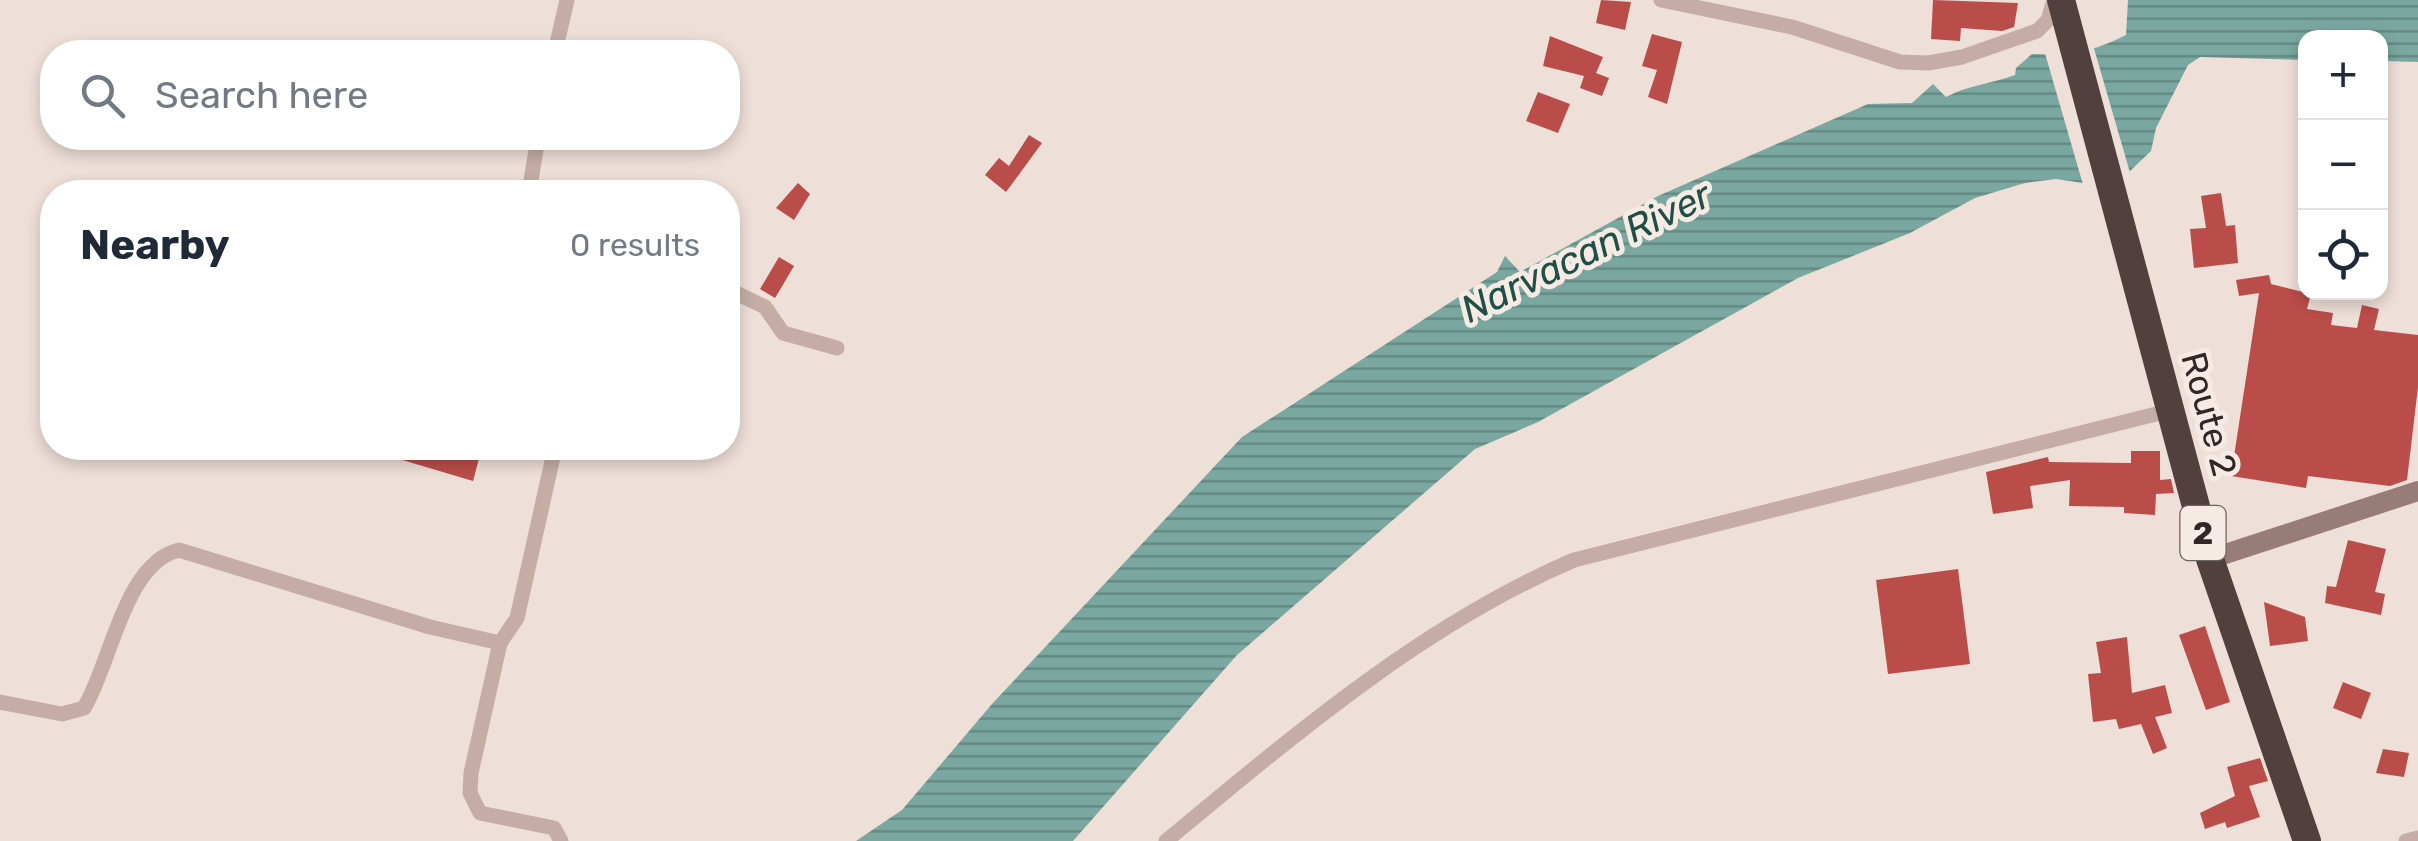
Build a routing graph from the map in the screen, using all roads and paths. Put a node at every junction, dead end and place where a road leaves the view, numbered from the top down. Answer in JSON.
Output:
{"nodes":[{"id":1,"x":567,"y":0,"type":"edge"},
{"id":2,"x":1661,"y":0,"type":"edge"},
{"id":3,"x":2058,"y":0,"type":"edge"},
{"id":4,"x":558,"y":40,"type":"edge"},
{"id":5,"x":536,"y":150,"type":"edge"},
{"id":6,"x":531,"y":180,"type":"edge"},
{"id":7,"x":740,"y":295,"type":"edge"},
{"id":8,"x":837,"y":348,"type":"dead end"},
{"id":9,"x":2168,"y":411,"type":"junction"},
{"id":10,"x":552,"y":460,"type":"edge"},
{"id":11,"x":2418,"y":492,"type":"edge"},
{"id":12,"x":2210,"y":559,"type":"junction"},
{"id":13,"x":500,"y":643,"type":"junction"},
{"id":14,"x":0,"y":702,"type":"edge"},
{"id":15,"x":2418,"y":838,"type":"edge"},
{"id":16,"x":560,"y":841,"type":"edge"},
{"id":17,"x":1166,"y":841,"type":"edge"},
{"id":18,"x":2307,"y":841,"type":"edge"},
{"id":19,"x":2406,"y":841,"type":"edge"}],
"edges":[{"from":1,"to":4,"type":"street"},
{"from":2,"to":3,"type":"street"},
{"from":3,"to":9,"type":"highway","name":"Route 2","number":"2"},
{"from":5,"to":6,"type":"street"},
{"from":7,"to":8,"type":"street"},
{"from":9,"to":12,"type":"highway","name":"Route 2","number":"2"},
{"from":9,"to":17,"type":"street"},
{"from":10,"to":13,"type":"street"},
{"from":11,"to":12,"type":"street"},
{"from":12,"to":18,"type":"highway","name":"Route 2","number":"2"},
{"from":13,"to":14,"type":"street"},
{"from":13,"to":16,"type":"street"},
{"from":15,"to":19,"type":"street"}]}
